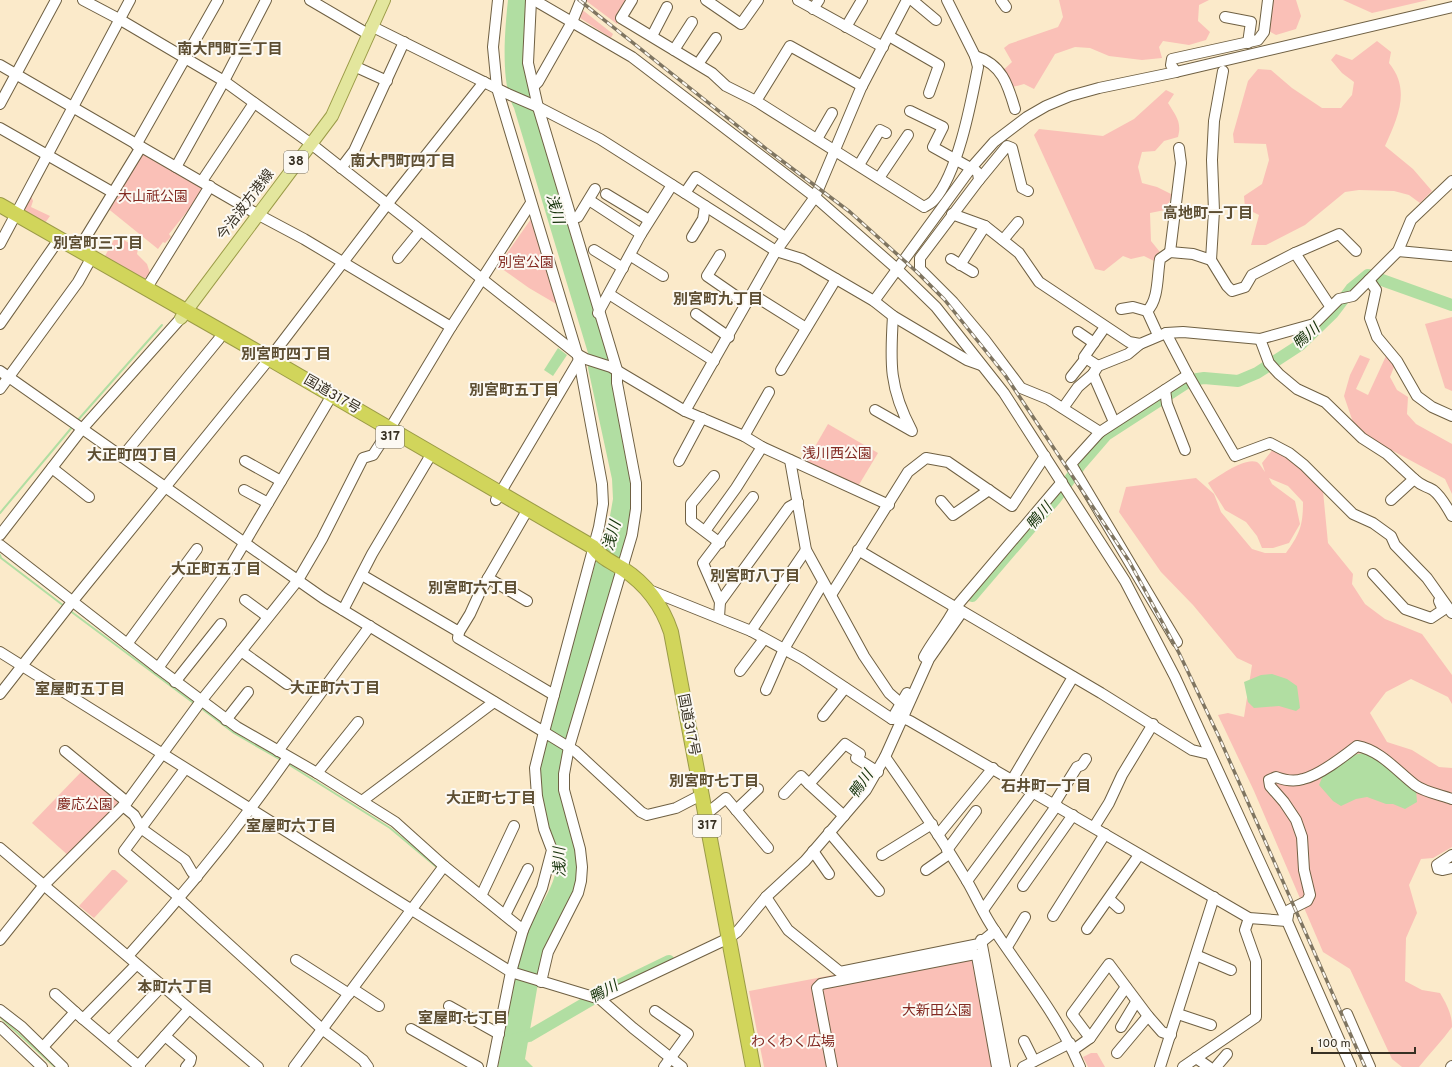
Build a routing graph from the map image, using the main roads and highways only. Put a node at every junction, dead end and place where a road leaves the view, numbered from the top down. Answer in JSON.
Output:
{"nodes":[{"id":1,"x":384,"y":0,"type":"edge"},
{"id":2,"x":0,"y":206,"type":"edge"},
{"id":3,"x":9,"y":218,"type":"edge"},
{"id":4,"x":184,"y":314,"type":"junction"},
{"id":5,"x":267,"y":362,"type":"junction"},
{"id":6,"x":753,"y":1067,"type":"edge"}],
"edges":[{"from":1,"to":4,"type":"main road","name":"今治波方港線","number":"38"},
{"from":2,"to":3,"type":"highway","name":"国道317号","number":"317"},
{"from":3,"to":4,"type":"highway","name":"国道317号","number":"317"},
{"from":3,"to":4,"type":"highway","name":"国道317号","number":"317"},
{"from":4,"to":5,"type":"highway","name":"国道317号","number":"317"},
{"from":4,"to":5,"type":"highway","name":"国道317号","number":"317"},
{"from":5,"to":6,"type":"highway","name":"国道317号","number":"317"}]}
